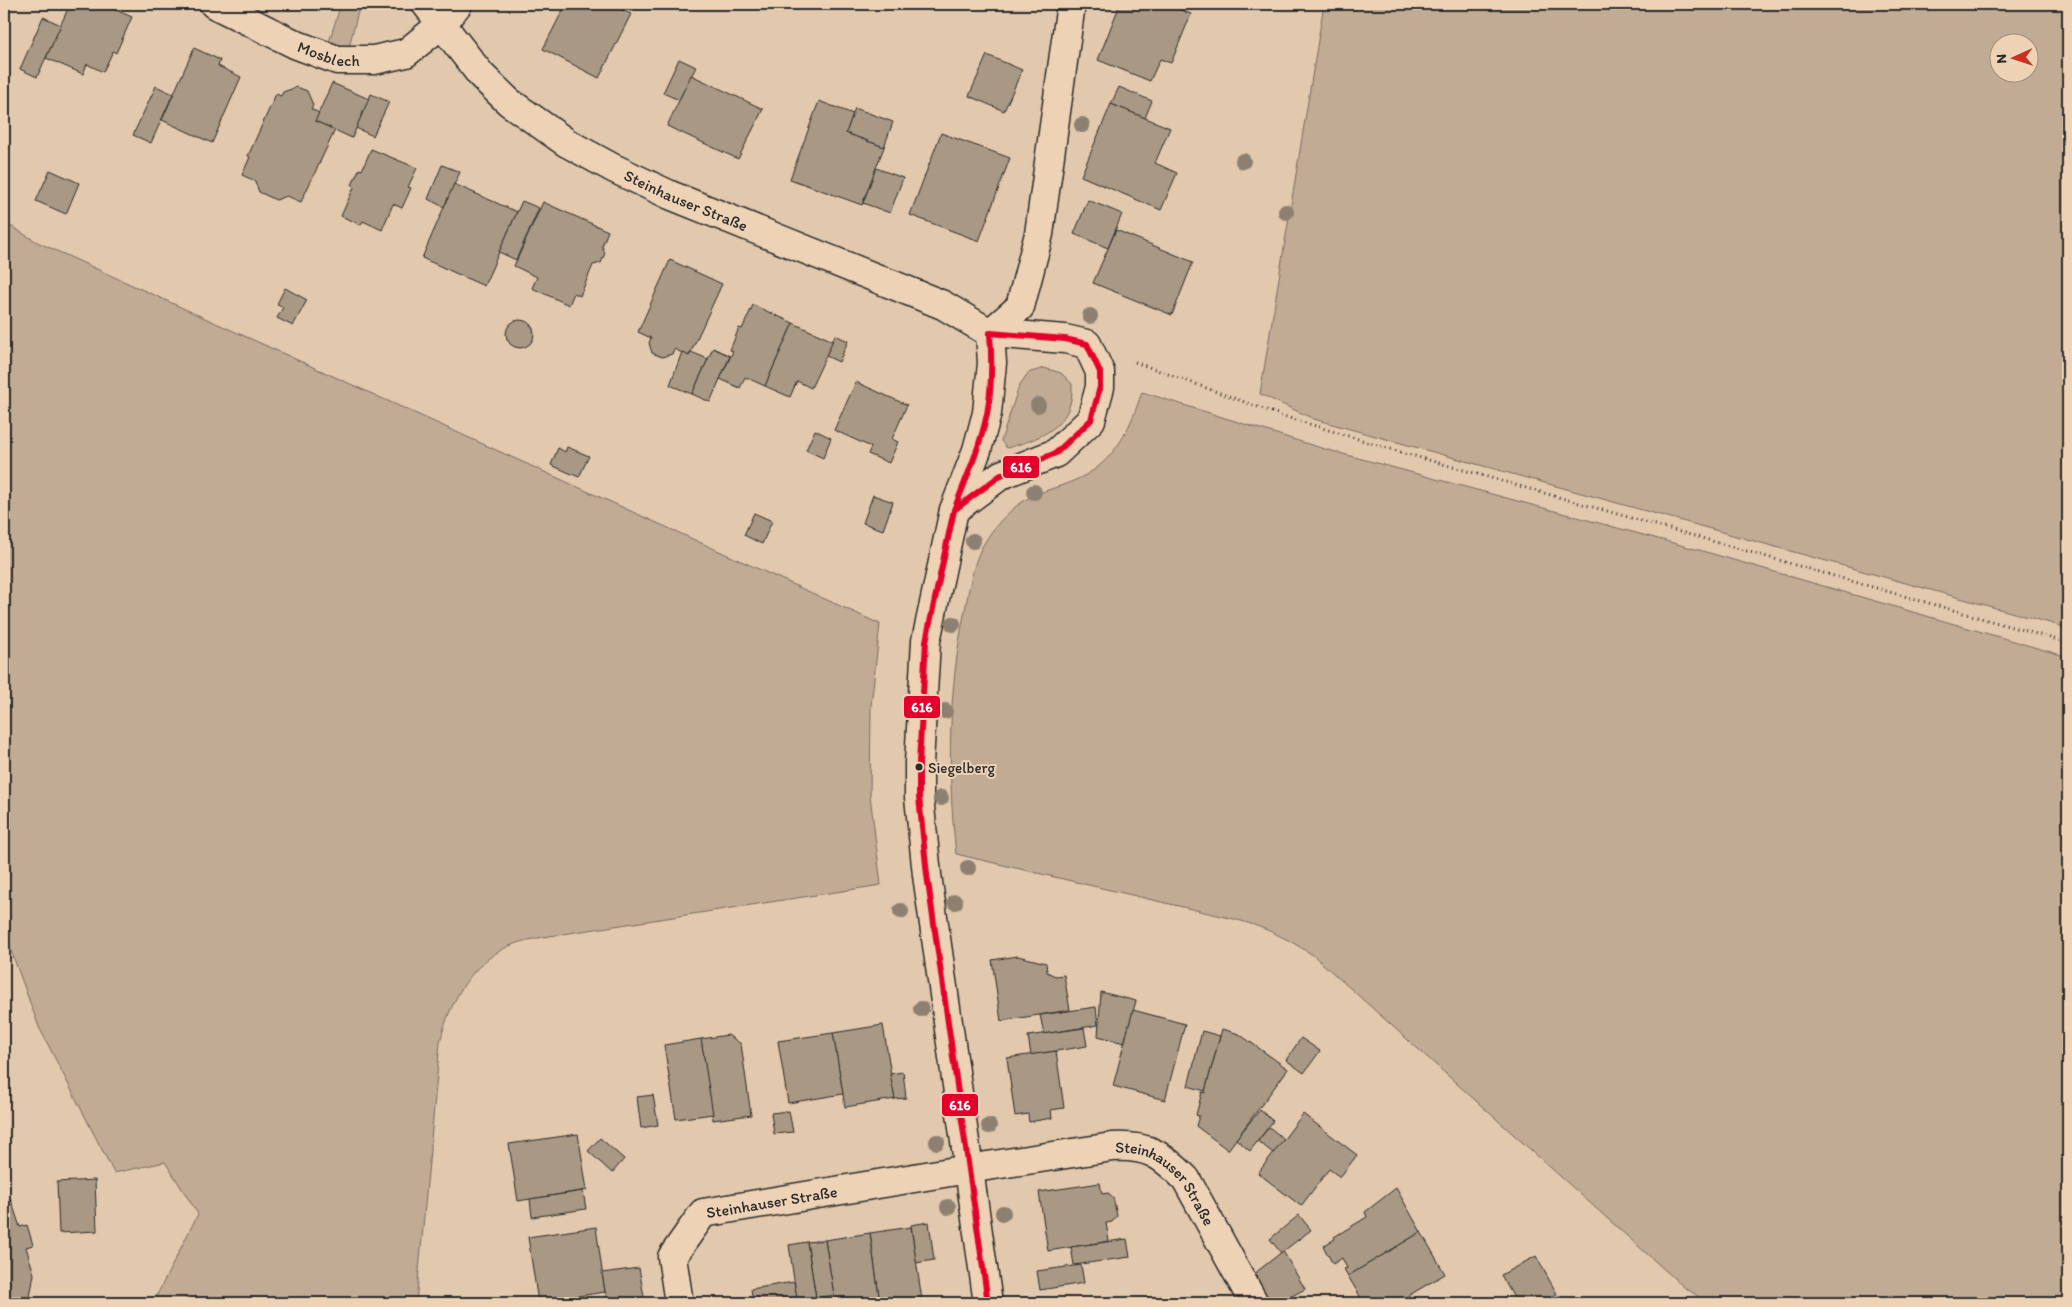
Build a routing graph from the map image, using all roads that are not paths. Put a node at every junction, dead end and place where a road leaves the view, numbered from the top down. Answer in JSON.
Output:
{"nodes":[{"id":1,"x":214,"y":4,"type":"edge"},
{"id":2,"x":1071,"y":4,"type":"edge"},
{"id":3,"x":442,"y":10,"type":"edge"},
{"id":4,"x":990,"y":333,"type":"junction"},
{"id":5,"x":954,"y":510,"type":"junction"},
{"id":6,"x":968,"y":1169,"type":"junction"},
{"id":7,"x":679,"y":1303,"type":"edge"},
{"id":8,"x":988,"y":1303,"type":"edge"},
{"id":9,"x":1254,"y":1303,"type":"edge"}],
"edges":[{"from":1,"to":3,"type":"street","name":"Mosblech"},
{"from":2,"to":4,"type":"street"},
{"from":3,"to":4,"type":"street","name":"Steinhauser Straße"},
{"from":4,"to":5,"type":"street"},
{"from":4,"to":5,"type":"street","name":"Steinhauser Straße"},
{"from":5,"to":6,"type":"street"},
{"from":6,"to":7,"type":"street","name":"Steinhauser Straße"},
{"from":6,"to":8,"type":"street"},
{"from":6,"to":9,"type":"street","name":"Steinhauser Straße"}]}
